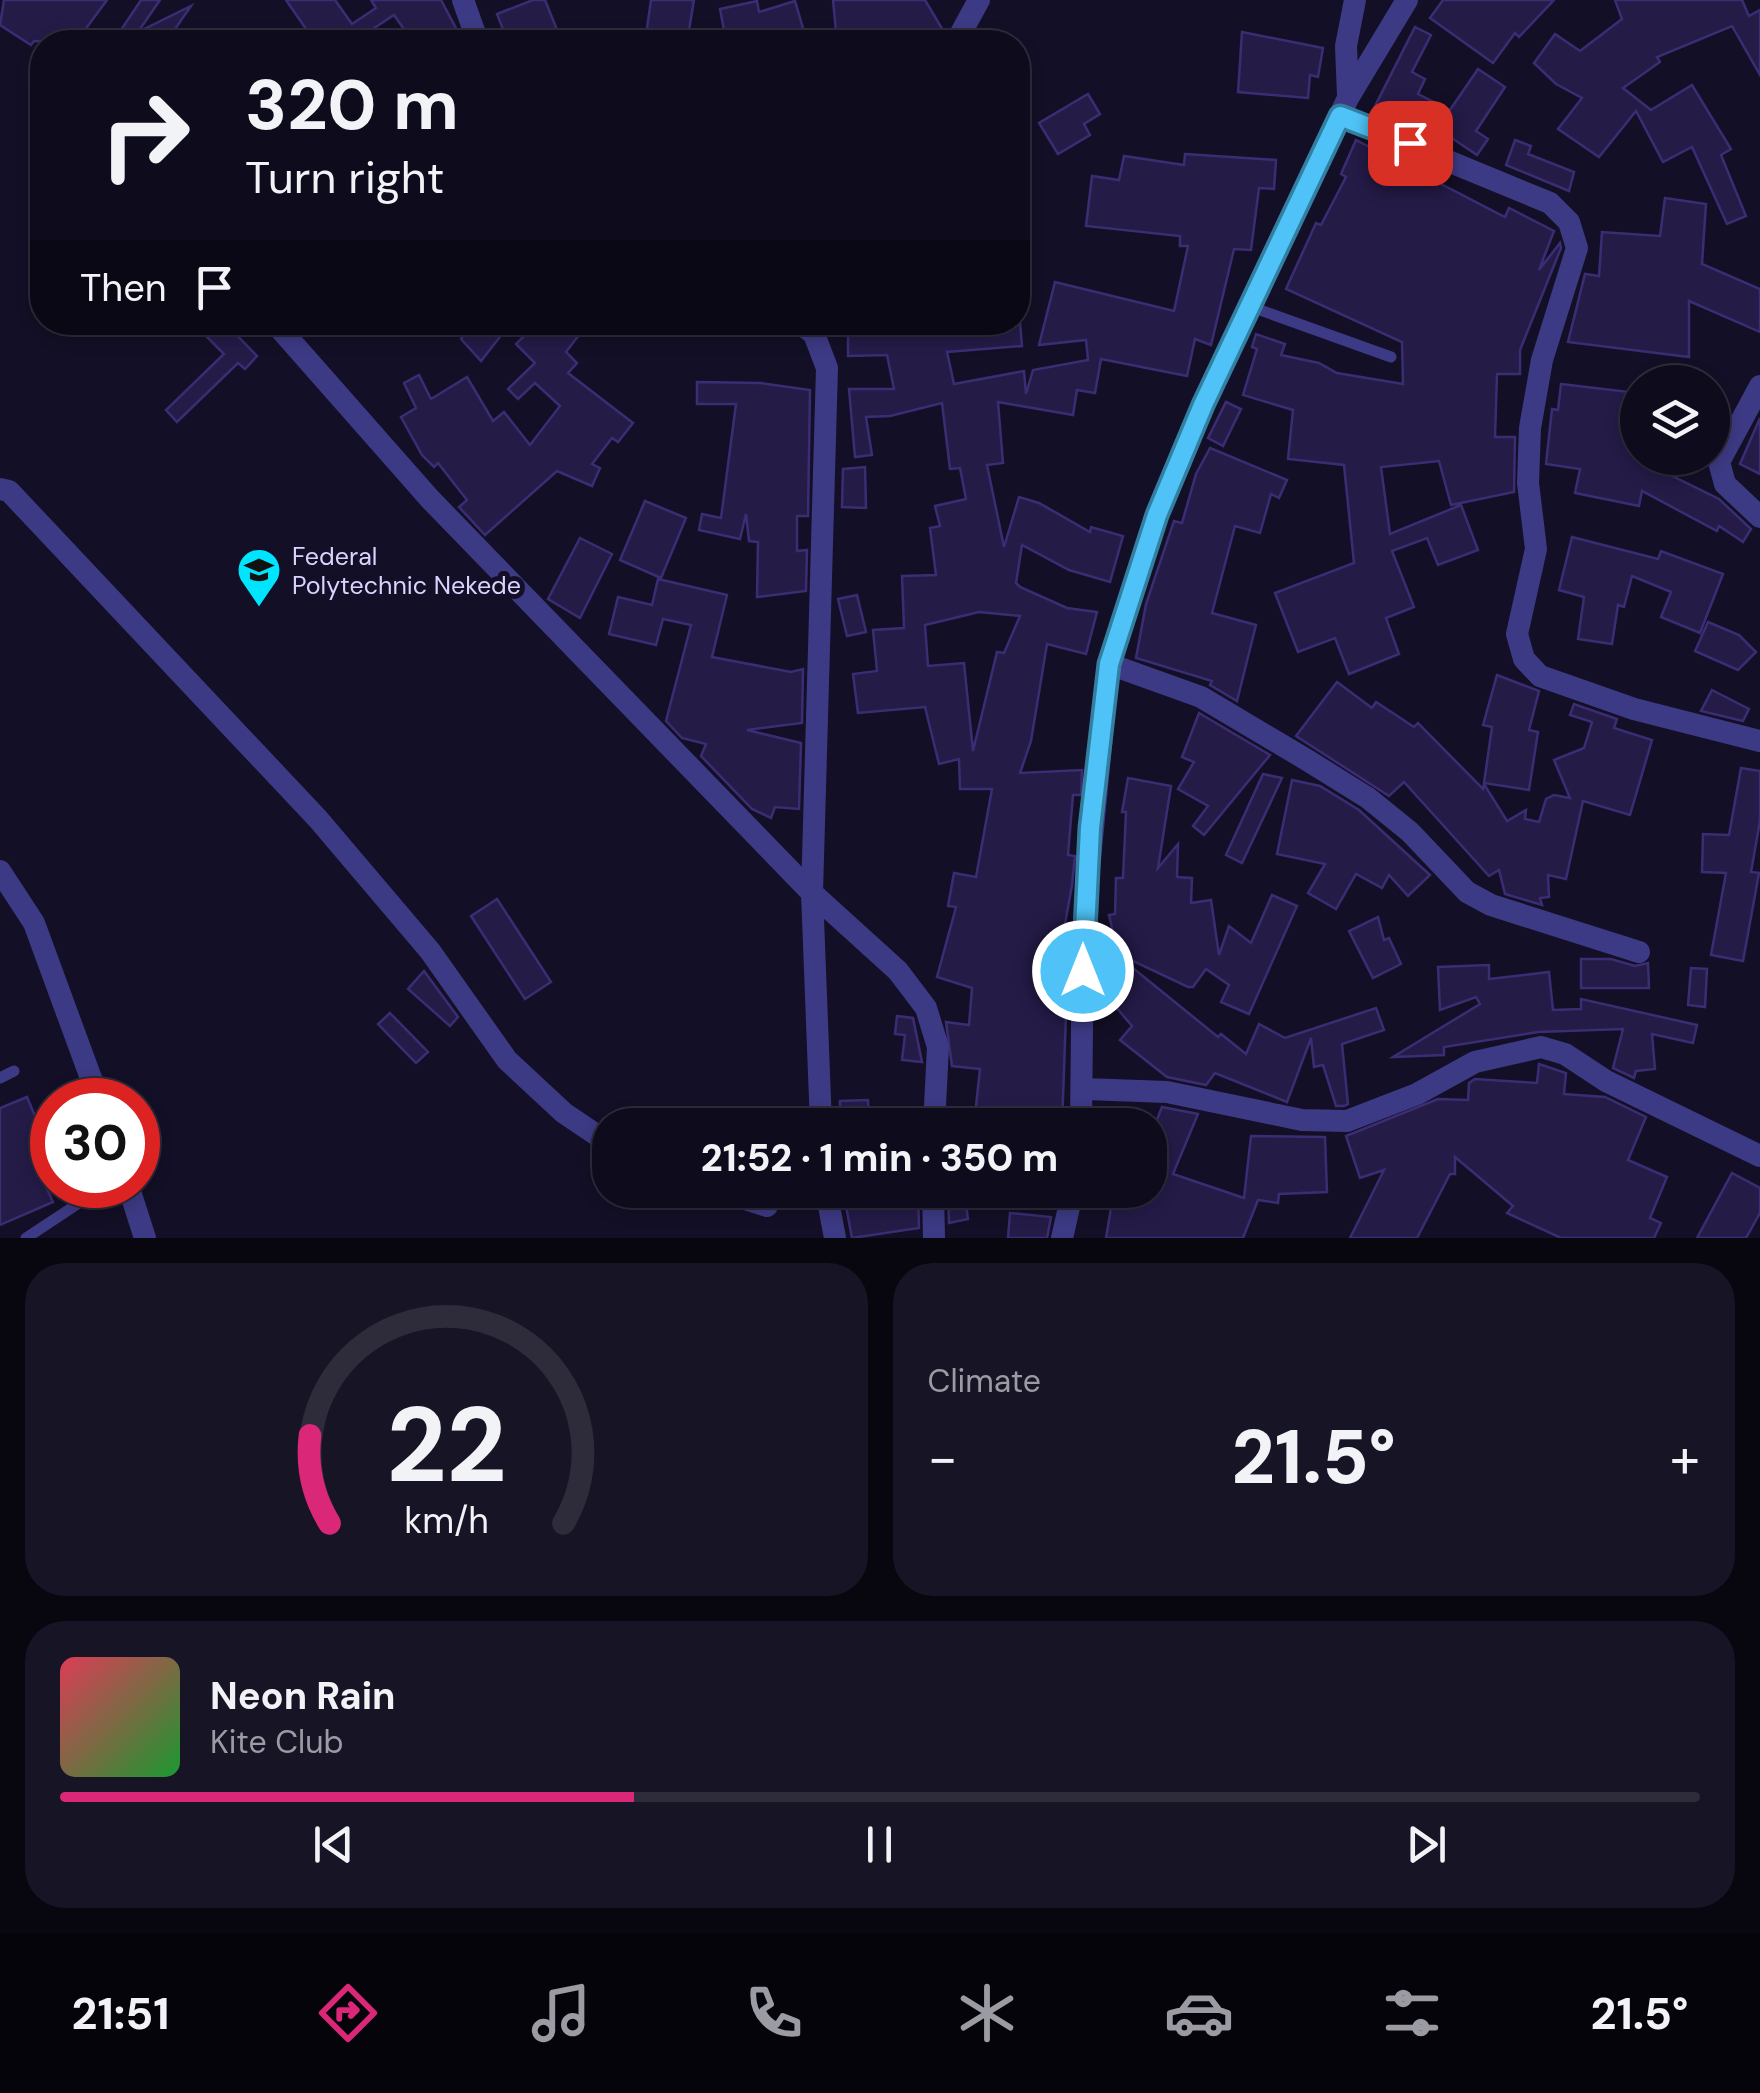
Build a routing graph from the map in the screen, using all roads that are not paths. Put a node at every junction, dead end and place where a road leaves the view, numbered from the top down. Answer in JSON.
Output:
{"nodes":[{"id":1,"x":463,"y":0,"type":"edge"},
{"id":2,"x":978,"y":0,"type":"edge"},
{"id":3,"x":1354,"y":0,"type":"edge"},
{"id":4,"x":1407,"y":0,"type":"edge"},
{"id":5,"x":474,"y":30,"type":"edge"},
{"id":6,"x":962,"y":30,"type":"edge"},
{"id":7,"x":1344,"y":107,"type":"junction"},
{"id":8,"x":1249,"y":306,"type":"junction"},
{"id":9,"x":285,"y":335,"type":"edge"},
{"id":10,"x":813,"y":335,"type":"edge"},
{"id":11,"x":1391,"y":357,"type":"dead end"},
{"id":12,"x":1760,"y":386,"type":"edge"},
{"id":13,"x":0,"y":488,"type":"edge"},
{"id":14,"x":1760,"y":516,"type":"edge"},
{"id":15,"x":1109,"y":664,"type":"junction"},
{"id":16,"x":1760,"y":741,"type":"edge"},
{"id":17,"x":3,"y":882,"type":"edge"},
{"id":18,"x":812,"y":893,"type":"junction"},
{"id":19,"x":1638,"y":952,"type":"dead end"},
{"id":20,"x":14,"y":1071,"type":"dead end"},
{"id":21,"x":0,"y":1078,"type":"edge"},
{"id":22,"x":91,"y":1078,"type":"edge"},
{"id":23,"x":1085,"y":1089,"type":"junction"},
{"id":24,"x":820,"y":1108,"type":"edge"},
{"id":25,"x":935,"y":1108,"type":"edge"},
{"id":26,"x":1083,"y":1108,"type":"edge"},
{"id":27,"x":592,"y":1132,"type":"edge"},
{"id":28,"x":1760,"y":1156,"type":"edge"},
{"id":29,"x":73,"y":1208,"type":"edge"},
{"id":30,"x":135,"y":1208,"type":"edge"},
{"id":31,"x":829,"y":1208,"type":"edge"},
{"id":32,"x":933,"y":1208,"type":"edge"},
{"id":33,"x":1068,"y":1208,"type":"edge"},
{"id":34,"x":26,"y":1238,"type":"edge"},
{"id":35,"x":145,"y":1238,"type":"edge"},
{"id":36,"x":835,"y":1238,"type":"edge"},
{"id":37,"x":934,"y":1238,"type":"edge"},
{"id":38,"x":1062,"y":1238,"type":"edge"}],
"edges":[{"from":1,"to":5,"type":"street"},
{"from":2,"to":6,"type":"street"},
{"from":3,"to":7,"type":"street"},
{"from":4,"to":7,"type":"street"},
{"from":7,"to":8,"type":"street"},
{"from":7,"to":16,"type":"street"},
{"from":8,"to":11,"type":"lane"},
{"from":8,"to":15,"type":"street"},
{"from":9,"to":18,"type":"street"},
{"from":10,"to":18,"type":"street"},
{"from":12,"to":14,"type":"street"},
{"from":13,"to":27,"type":"street"},
{"from":15,"to":19,"type":"street"},
{"from":15,"to":23,"type":"street"},
{"from":17,"to":22,"type":"street"},
{"from":18,"to":24,"type":"street"},
{"from":18,"to":25,"type":"street"},
{"from":20,"to":21,"type":"lane"},
{"from":23,"to":26,"type":"street"},
{"from":23,"to":28,"type":"street"},
{"from":29,"to":34,"type":"lane"},
{"from":30,"to":35,"type":"street"},
{"from":31,"to":36,"type":"street"},
{"from":32,"to":37,"type":"street"},
{"from":33,"to":38,"type":"street"}]}
